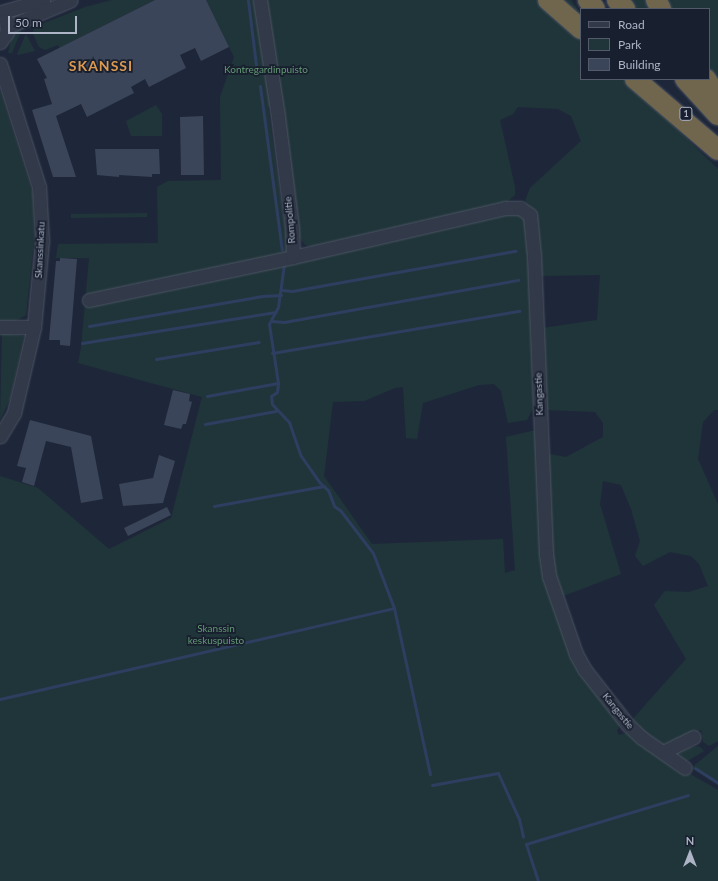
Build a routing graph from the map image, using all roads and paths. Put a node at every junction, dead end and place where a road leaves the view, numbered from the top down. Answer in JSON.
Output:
{"nodes":[{"id":1,"x":42,"y":0,"type":"edge"},
{"id":2,"x":71,"y":0,"type":"edge"},
{"id":3,"x":260,"y":0,"type":"edge"},
{"id":4,"x":548,"y":0,"type":"edge"},
{"id":5,"x":588,"y":0,"type":"edge"},
{"id":6,"x":617,"y":0,"type":"edge"},
{"id":7,"x":594,"y":8,"type":"edge"},
{"id":8,"x":624,"y":8,"type":"edge"},
{"id":9,"x":1,"y":11,"type":"edge"},
{"id":10,"x":7,"y":27,"type":"junction"},
{"id":11,"x":580,"y":28,"type":"edge"},
{"id":12,"x":0,"y":42,"type":"edge"},
{"id":13,"x":0,"y":64,"type":"edge"},
{"id":14,"x":636,"y":80,"type":"edge"},
{"id":15,"x":656,"y":80,"type":"edge"},
{"id":16,"x":686,"y":80,"type":"edge"},
{"id":17,"x":707,"y":80,"type":"edge"},
{"id":18,"x":718,"y":98,"type":"edge"},
{"id":19,"x":718,"y":115,"type":"edge"},
{"id":20,"x":718,"y":149,"type":"edge"},
{"id":21,"x":293,"y":258,"type":"junction"},
{"id":22,"x":89,"y":300,"type":"dead end"},
{"id":23,"x":0,"y":327,"type":"edge"},
{"id":24,"x":34,"y":327,"type":"junction"},
{"id":25,"x":0,"y":436,"type":"edge"},
{"id":26,"x":694,"y":737,"type":"dead end"},
{"id":27,"x":663,"y":752,"type":"junction"},
{"id":28,"x":685,"y":768,"type":"dead end"}],
"edges":[{"from":1,"to":9,"type":"street"},
{"from":2,"to":10,"type":"street"},
{"from":3,"to":21,"type":"street","name":"Rompolitie"},
{"from":4,"to":11,"type":"highway"},
{"from":5,"to":7,"type":"highway"},
{"from":6,"to":8,"type":"highway"},
{"from":9,"to":10,"type":"street"},
{"from":10,"to":12,"type":"street"},
{"from":13,"to":24,"type":"street","name":"Skanssinkatu"},
{"from":14,"to":20,"type":"highway"},
{"from":15,"to":20,"type":"highway","number":"1"},
{"from":16,"to":19,"type":"highway","number":"1"},
{"from":17,"to":18,"type":"highway"},
{"from":21,"to":22,"type":"street","name":"Rompolitie"},
{"from":21,"to":27,"type":"street","name":"Kangastie"},
{"from":23,"to":24,"type":"street"},
{"from":24,"to":25,"type":"street","name":"Skanssinkatu"},
{"from":26,"to":27,"type":"street"},
{"from":27,"to":28,"type":"street","name":"Kangastie"}]}
